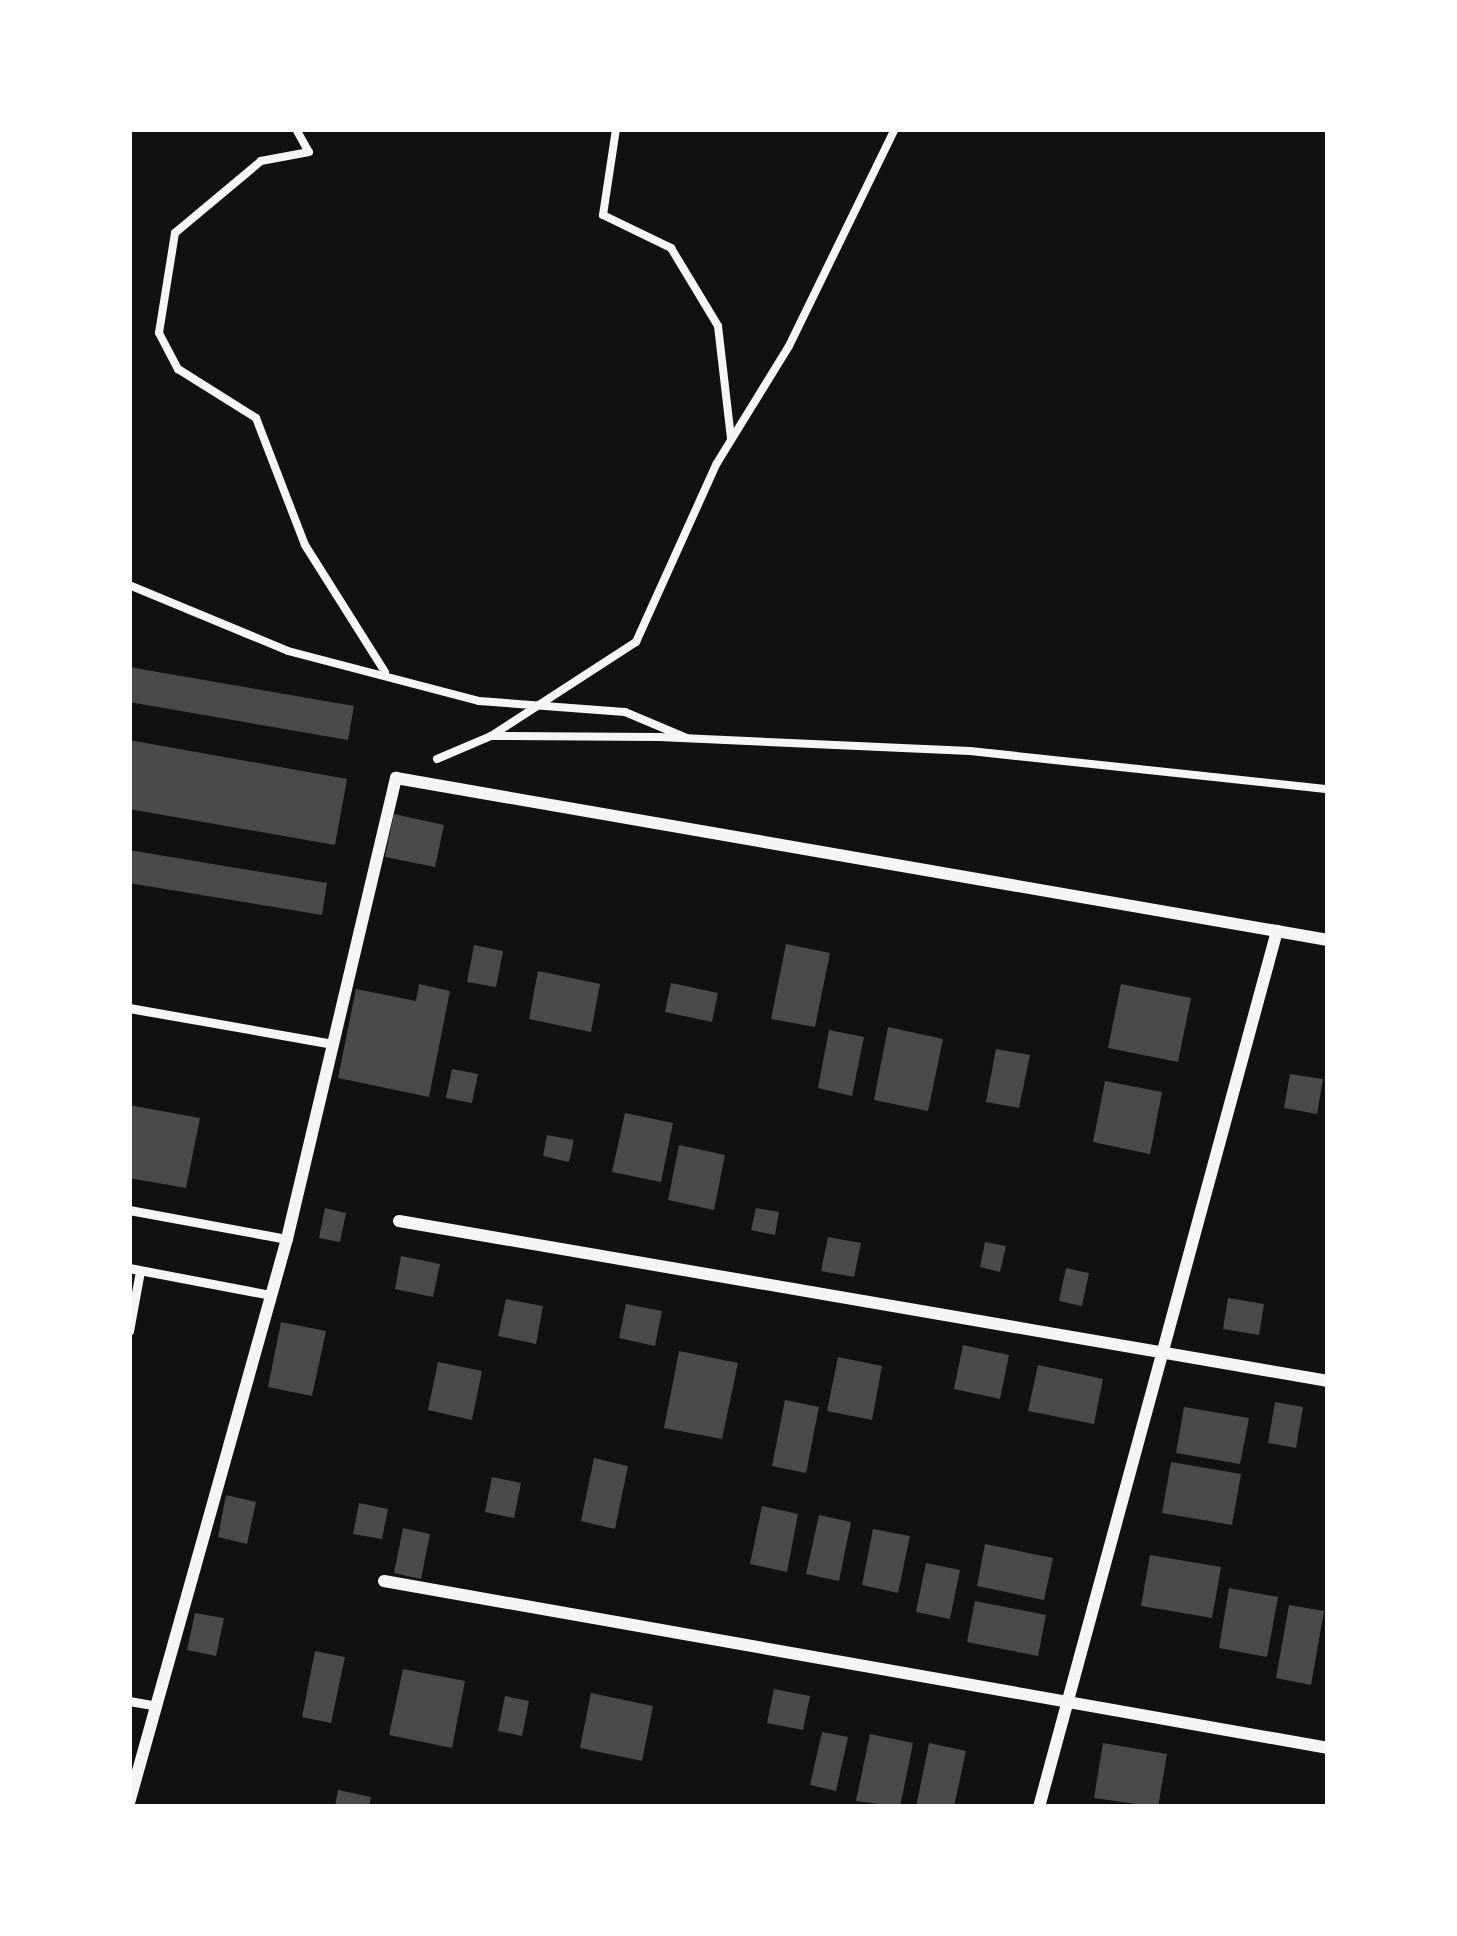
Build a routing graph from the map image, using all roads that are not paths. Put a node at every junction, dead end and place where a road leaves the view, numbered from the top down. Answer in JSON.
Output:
{"nodes":[{"id":1,"x":1277,"y":931,"type":"junction"},
{"id":2,"x":1328,"y":940,"type":"edge"},
{"id":3,"x":129,"y":1008,"type":"edge"},
{"id":4,"x":333,"y":1044,"type":"junction"},
{"id":5,"x":129,"y":1210,"type":"edge"},
{"id":6,"x":399,"y":1221,"type":"dead end"},
{"id":7,"x":287,"y":1239,"type":"junction"},
{"id":8,"x":135,"y":1269,"type":"edge"},
{"id":9,"x":271,"y":1295,"type":"junction"},
{"id":10,"x":129,"y":1331,"type":"edge"},
{"id":11,"x":1158,"y":1352,"type":"junction"},
{"id":12,"x":1328,"y":1381,"type":"edge"},
{"id":13,"x":384,"y":1581,"type":"dead end"},
{"id":14,"x":129,"y":1701,"type":"edge"},
{"id":15,"x":1065,"y":1702,"type":"junction"},
{"id":16,"x":156,"y":1706,"type":"junction"},
{"id":17,"x":1328,"y":1748,"type":"edge"},
{"id":18,"x":129,"y":1803,"type":"edge"},
{"id":19,"x":1039,"y":1807,"type":"edge"}],
"edges":[{"from":1,"to":2,"type":"street"},
{"from":1,"to":4,"type":"street"},
{"from":1,"to":11,"type":"street"},
{"from":3,"to":4,"type":"lane"},
{"from":4,"to":7,"type":"street"},
{"from":5,"to":7,"type":"lane"},
{"from":6,"to":11,"type":"street"},
{"from":7,"to":9,"type":"street"},
{"from":8,"to":9,"type":"lane"},
{"from":8,"to":10,"type":"lane"},
{"from":9,"to":16,"type":"street"},
{"from":11,"to":12,"type":"street"},
{"from":11,"to":15,"type":"street"},
{"from":13,"to":15,"type":"street"},
{"from":14,"to":16,"type":"lane"},
{"from":15,"to":17,"type":"street"},
{"from":15,"to":19,"type":"street"},
{"from":16,"to":18,"type":"street"}]}
